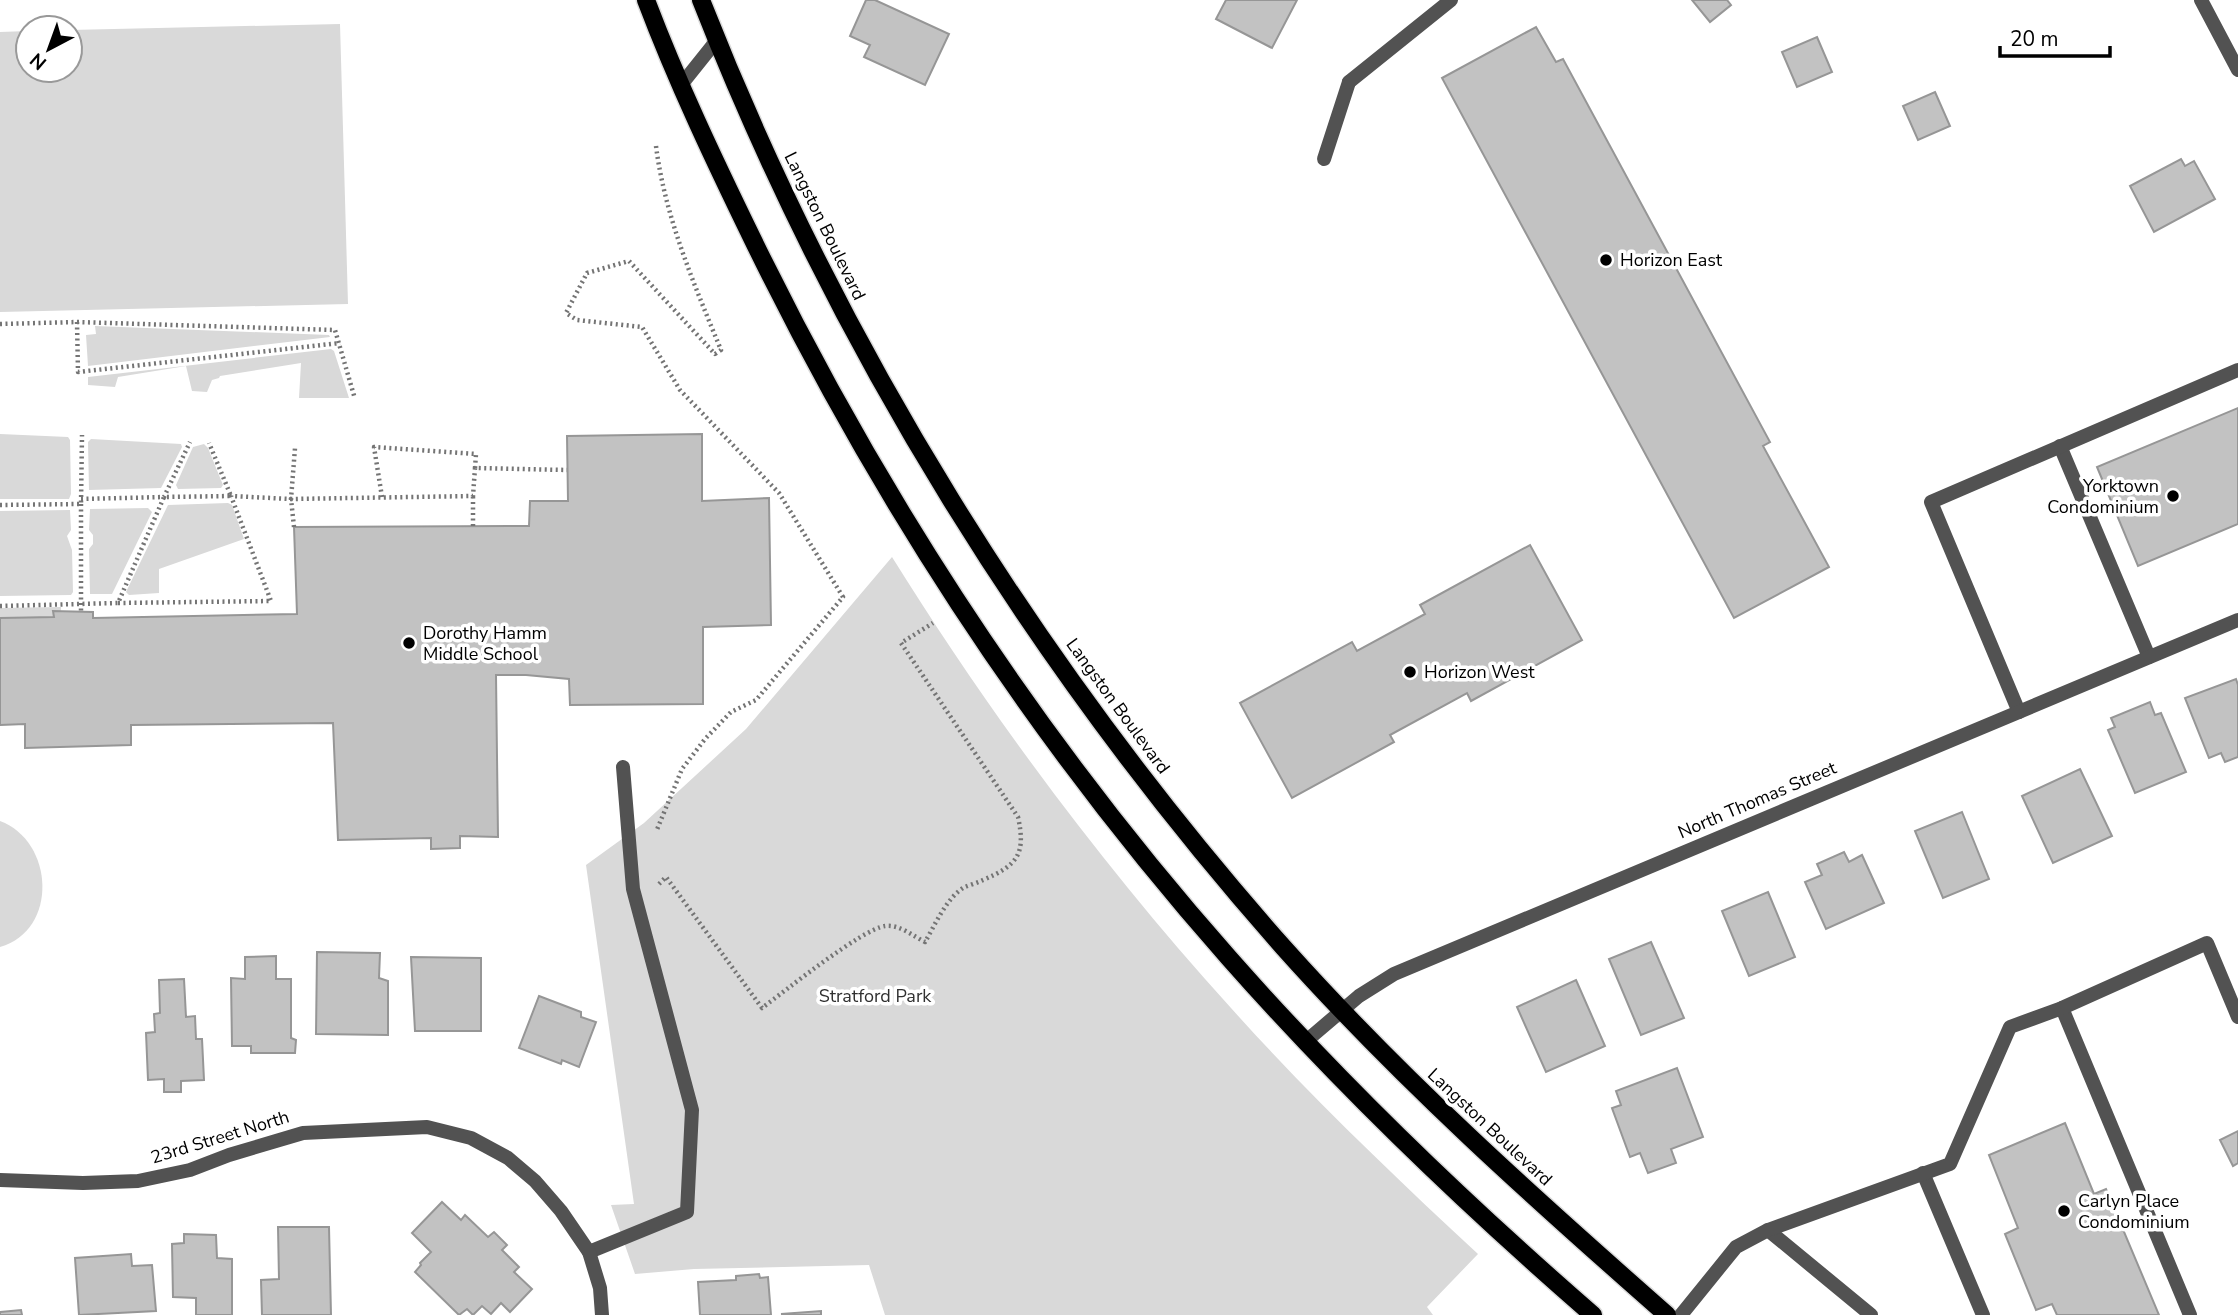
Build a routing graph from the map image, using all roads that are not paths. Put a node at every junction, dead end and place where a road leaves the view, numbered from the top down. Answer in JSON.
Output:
{"nodes":[{"id":1,"x":646,"y":0,"type":"edge"},
{"id":2,"x":701,"y":0,"type":"edge"},
{"id":3,"x":1451,"y":0,"type":"edge"},
{"id":4,"x":2201,"y":0,"type":"edge"},
{"id":5,"x":717,"y":40,"type":"junction"},
{"id":6,"x":2238,"y":70,"type":"edge"},
{"id":7,"x":681,"y":85,"type":"junction"},
{"id":8,"x":1324,"y":159,"type":"dead end"},
{"id":9,"x":2238,"y":370,"type":"edge"},
{"id":10,"x":2060,"y":446,"type":"junction"},
{"id":11,"x":2238,"y":620,"type":"edge"},
{"id":12,"x":2149,"y":657,"type":"junction"},
{"id":13,"x":2019,"y":712,"type":"junction"},
{"id":14,"x":623,"y":767,"type":"dead end"},
{"id":15,"x":2062,"y":1007,"type":"junction"},
{"id":16,"x":1342,"y":1009,"type":"junction"},
{"id":17,"x":2238,"y":1017,"type":"edge"},
{"id":18,"x":1305,"y":1042,"type":"junction"},
{"id":19,"x":1923,"y":1173,"type":"junction"},
{"id":20,"x":0,"y":1180,"type":"edge"},
{"id":21,"x":1768,"y":1230,"type":"junction"},
{"id":22,"x":589,"y":1252,"type":"junction"},
{"id":23,"x":602,"y":1315,"type":"edge"},
{"id":24,"x":1593,"y":1315,"type":"edge"},
{"id":25,"x":1667,"y":1315,"type":"edge"},
{"id":26,"x":1681,"y":1315,"type":"edge"},
{"id":27,"x":1871,"y":1315,"type":"edge"},
{"id":28,"x":1983,"y":1315,"type":"edge"},
{"id":29,"x":2190,"y":1315,"type":"edge"}],
"edges":[{"from":1,"to":7,"type":"main road"},
{"from":2,"to":5,"type":"main road","name":"Langston Boulevard"},
{"from":3,"to":8,"type":"street"},
{"from":4,"to":6,"type":"street"},
{"from":5,"to":7,"type":"street"},
{"from":5,"to":16,"type":"main road","name":"Langston Boulevard"},
{"from":7,"to":18,"type":"main road"},
{"from":9,"to":10,"type":"street"},
{"from":10,"to":12,"type":"street"},
{"from":10,"to":13,"type":"street"},
{"from":11,"to":12,"type":"street","name":"North Thomas Street"},
{"from":12,"to":13,"type":"street","name":"North Thomas Street"},
{"from":13,"to":16,"type":"street","name":"North Thomas Street"},
{"from":14,"to":22,"type":"street"},
{"from":15,"to":17,"type":"street"},
{"from":15,"to":19,"type":"street"},
{"from":15,"to":29,"type":"street"},
{"from":16,"to":18,"type":"street","name":"North Thomas Street"},
{"from":16,"to":25,"type":"main road","name":"Langston Boulevard"},
{"from":18,"to":24,"type":"main road"},
{"from":19,"to":21,"type":"street"},
{"from":19,"to":28,"type":"street"},
{"from":20,"to":22,"type":"street","name":"23rd Street North"},
{"from":21,"to":26,"type":"street"},
{"from":21,"to":27,"type":"street"},
{"from":22,"to":23,"type":"street","name":"23rd Street North"}]}
